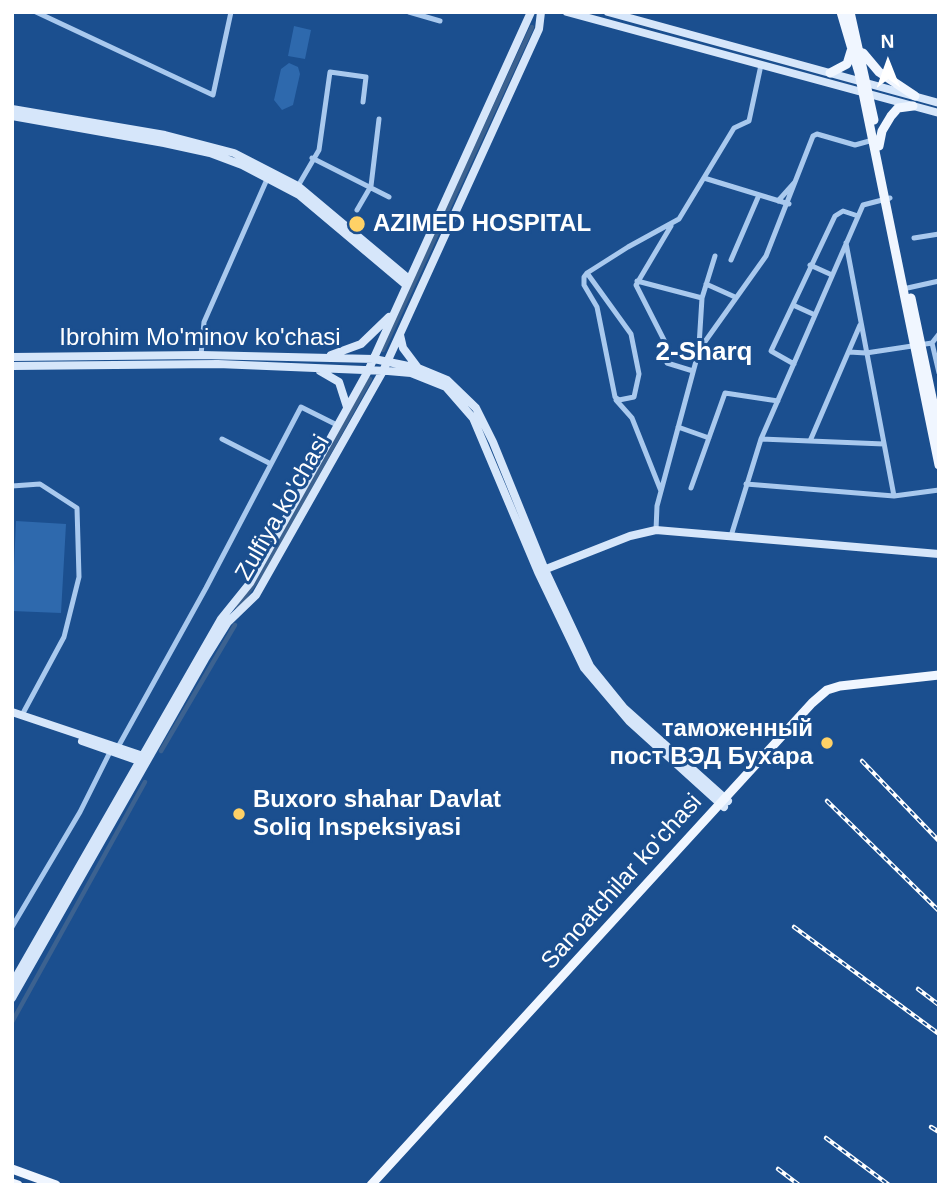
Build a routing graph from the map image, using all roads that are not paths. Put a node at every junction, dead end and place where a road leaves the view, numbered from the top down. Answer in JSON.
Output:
{"nodes":[{"id":1,"x":36,"y":12,"type":"edge"},
{"id":2,"x":231,"y":12,"type":"edge"},
{"id":3,"x":409,"y":12,"type":"edge"},
{"id":4,"x":524,"y":12,"type":"edge"},
{"id":5,"x":531,"y":12,"type":"edge"},
{"id":6,"x":541,"y":12,"type":"edge"},
{"id":7,"x":550,"y":12,"type":"edge"},
{"id":8,"x":567,"y":12,"type":"edge"},
{"id":9,"x":608,"y":12,"type":"edge"},
{"id":10,"x":841,"y":12,"type":"edge"},
{"id":11,"x":850,"y":12,"type":"edge"},
{"id":12,"x":440,"y":21,"type":"dead end"},
{"id":13,"x":526,"y":23,"type":"junction"},
{"id":14,"x":541,"y":23,"type":"junction"},
{"id":15,"x":851,"y":46,"type":"junction"},
{"id":16,"x":861,"y":51,"type":"junction"},
{"id":17,"x":761,"y":65,"type":"junction"},
{"id":18,"x":830,"y":73,"type":"junction"},
{"id":19,"x":866,"y":87,"type":"junction"},
{"id":20,"x":914,"y":101,"type":"junction"},
{"id":21,"x":363,"y":102,"type":"dead end"},
{"id":22,"x":939,"y":103,"type":"edge"},
{"id":23,"x":12,"y":108,"type":"edge"},
{"id":24,"x":939,"y":113,"type":"edge"},
{"id":25,"x":12,"y":116,"type":"edge"},
{"id":26,"x":379,"y":119,"type":"dead end"},
{"id":27,"x":876,"y":143,"type":"junction"},
{"id":28,"x":312,"y":158,"type":"junction"},
{"id":29,"x":269,"y":175,"type":"junction"},
{"id":30,"x":704,"y":178,"type":"junction"},
{"id":31,"x":798,"y":180,"type":"junction"},
{"id":32,"x":371,"y":186,"type":"junction"},
{"id":33,"x":299,"y":190,"type":"junction"},
{"id":34,"x":759,"y":195,"type":"junction"},
{"id":35,"x":389,"y":197,"type":"dead end"},
{"id":36,"x":887,"y":198,"type":"junction"},
{"id":37,"x":778,"y":201,"type":"junction"},
{"id":38,"x":789,"y":204,"type":"junction"},
{"id":39,"x":357,"y":210,"type":"dead end"},
{"id":40,"x":858,"y":216,"type":"junction"},
{"id":41,"x":673,"y":223,"type":"junction"},
{"id":42,"x":939,"y":234,"type":"edge"},
{"id":43,"x":914,"y":238,"type":"dead end"},
{"id":44,"x":846,"y":243,"type":"junction"},
{"id":45,"x":715,"y":256,"type":"dead end"},
{"id":46,"x":731,"y":260,"type":"dead end"},
{"id":47,"x":839,"y":260,"type":"junction"},
{"id":48,"x":810,"y":265,"type":"junction"},
{"id":49,"x":850,"y":265,"type":"junction"},
{"id":50,"x":587,"y":273,"type":"junction"},
{"id":51,"x":832,"y":275,"type":"junction"},
{"id":52,"x":637,"y":281,"type":"junction"},
{"id":53,"x":939,"y":281,"type":"edge"},
{"id":54,"x":408,"y":282,"type":"junction"},
{"id":55,"x":706,"y":284,"type":"junction"},
{"id":56,"x":906,"y":288,"type":"junction"},
{"id":57,"x":735,"y":297,"type":"junction"},
{"id":58,"x":702,"y":298,"type":"junction"},
{"id":59,"x":793,"y":305,"type":"junction"},
{"id":60,"x":393,"y":312,"type":"junction"},
{"id":61,"x":815,"y":315,"type":"junction"},
{"id":62,"x":860,"y":325,"type":"junction"},
{"id":63,"x":939,"y":334,"type":"edge"},
{"id":64,"x":400,"y":335,"type":"junction"},
{"id":65,"x":932,"y":343,"type":"junction"},
{"id":66,"x":918,"y":344,"type":"junction"},
{"id":67,"x":699,"y":349,"type":"junction"},
{"id":68,"x":849,"y":352,"type":"junction"},
{"id":69,"x":866,"y":353,"type":"junction"},
{"id":70,"x":201,"y":355,"type":"junction"},
{"id":71,"x":12,"y":357,"type":"edge"},
{"id":72,"x":317,"y":358,"type":"junction"},
{"id":73,"x":374,"y":359,"type":"junction"},
{"id":74,"x":218,"y":360,"type":"junction"},
{"id":75,"x":388,"y":361,"type":"junction"},
{"id":76,"x":794,"y":364,"type":"junction"},
{"id":77,"x":12,"y":366,"type":"edge"},
{"id":78,"x":313,"y":368,"type":"junction"},
{"id":79,"x":418,"y":368,"type":"junction"},
{"id":80,"x":368,"y":371,"type":"junction"},
{"id":81,"x":383,"y":371,"type":"junction"},
{"id":82,"x":693,"y":371,"type":"junction"},
{"id":83,"x":939,"y":373,"type":"edge"},
{"id":84,"x":616,"y":400,"type":"junction"},
{"id":85,"x":778,"y":401,"type":"junction"},
{"id":86,"x":347,"y":408,"type":"junction"},
{"id":87,"x":337,"y":425,"type":"junction"},
{"id":88,"x":678,"y":427,"type":"junction"},
{"id":89,"x":939,"y":431,"type":"edge"},
{"id":90,"x":709,"y":438,"type":"junction"},
{"id":91,"x":222,"y":439,"type":"dead end"},
{"id":92,"x":761,"y":439,"type":"junction"},
{"id":93,"x":810,"y":441,"type":"junction"},
{"id":94,"x":884,"y":444,"type":"junction"},
{"id":95,"x":269,"y":463,"type":"junction"},
{"id":96,"x":939,"y":465,"type":"edge"},
{"id":97,"x":746,"y":484,"type":"junction"},
{"id":98,"x":12,"y":486,"type":"edge"},
{"id":99,"x":691,"y":488,"type":"dead end"},
{"id":100,"x":939,"y":489,"type":"edge"},
{"id":101,"x":661,"y":491,"type":"junction"},
{"id":102,"x":894,"y":496,"type":"junction"},
{"id":103,"x":656,"y":530,"type":"junction"},
{"id":104,"x":731,"y":536,"type":"junction"},
{"id":105,"x":939,"y":554,"type":"edge"},
{"id":106,"x":542,"y":571,"type":"junction"},
{"id":107,"x":939,"y":678,"type":"edge"},
{"id":108,"x":12,"y":712,"type":"edge"},
{"id":109,"x":17,"y":717,"type":"edge"},
{"id":110,"x":115,"y":748,"type":"junction"},
{"id":111,"x":144,"y":759,"type":"junction"},
{"id":112,"x":724,"y":802,"type":"junction"},
{"id":113,"x":63,"y":901,"type":"junction"},
{"id":114,"x":12,"y":927,"type":"edge"},
{"id":115,"x":12,"y":984,"type":"edge"},
{"id":116,"x":12,"y":998,"type":"edge"},
{"id":117,"x":12,"y":1169,"type":"edge"},
{"id":118,"x":12,"y":1183,"type":"edge"},
{"id":119,"x":18,"y":1185,"type":"edge"},
{"id":120,"x":56,"y":1185,"type":"edge"},
{"id":121,"x":374,"y":1185,"type":"edge"}],
"edges":[{"from":1,"to":2,"type":"street"},
{"from":3,"to":12,"type":"street"},
{"from":4,"to":13,"type":"main road"},
{"from":5,"to":13,"type":"main road","name":"Zulfiya ko'chasi"},
{"from":6,"to":14,"type":"main road","name":"Zulfiya ko'chasi"},
{"from":7,"to":14,"type":"main road"},
{"from":8,"to":17,"type":"main road"},
{"from":9,"to":18,"type":"main road"},
{"from":10,"to":15,"type":"main road"},
{"from":11,"to":16,"type":"main road"},
{"from":13,"to":54,"type":"main road","name":"Zulfiya ko'chasi"},
{"from":14,"to":64,"type":"main road","name":"Zulfiya ko'chasi"},
{"from":15,"to":18,"type":"main road"},
{"from":15,"to":19,"type":"main road"},
{"from":16,"to":19,"type":"main road"},
{"from":16,"to":20,"type":"main road"},
{"from":17,"to":19,"type":"main road"},
{"from":17,"to":30,"type":"street"},
{"from":18,"to":19,"type":"main road"},
{"from":19,"to":20,"type":"main road"},
{"from":19,"to":27,"type":"main road"},
{"from":20,"to":22,"type":"main road"},
{"from":20,"to":24,"type":"main road"},
{"from":20,"to":27,"type":"main road"},
{"from":21,"to":28,"type":"street"},
{"from":23,"to":29,"type":"main road"},
{"from":25,"to":29,"type":"main road"},
{"from":26,"to":32,"type":"street"},
{"from":27,"to":31,"type":"street"},
{"from":27,"to":36,"type":"main road"},
{"from":28,"to":32,"type":"street"},
{"from":28,"to":33,"type":"street"},
{"from":29,"to":33,"type":"main road"},
{"from":29,"to":70,"type":"street"},
{"from":30,"to":34,"type":"street"},
{"from":30,"to":41,"type":"street"},
{"from":31,"to":37,"type":"street"},
{"from":31,"to":38,"type":"street"},
{"from":32,"to":35,"type":"street"},
{"from":32,"to":39,"type":"street"},
{"from":33,"to":54,"type":"main road"},
{"from":34,"to":37,"type":"street"},
{"from":34,"to":46,"type":"street"},
{"from":36,"to":40,"type":"street"},
{"from":36,"to":56,"type":"main road"},
{"from":37,"to":38,"type":"street"},
{"from":38,"to":57,"type":"street"},
{"from":40,"to":44,"type":"street"},
{"from":40,"to":48,"type":"street"},
{"from":41,"to":50,"type":"street"},
{"from":41,"to":52,"type":"street"},
{"from":42,"to":43,"type":"street"},
{"from":44,"to":47,"type":"street"},
{"from":44,"to":49,"type":"street"},
{"from":45,"to":55,"type":"street"},
{"from":47,"to":49,"type":"street"},
{"from":47,"to":51,"type":"street"},
{"from":48,"to":51,"type":"street"},
{"from":48,"to":59,"type":"street"},
{"from":49,"to":62,"type":"street"},
{"from":50,"to":84,"type":"street"},
{"from":50,"to":84,"type":"street"},
{"from":51,"to":61,"type":"street"},
{"from":52,"to":58,"type":"street"},
{"from":52,"to":82,"type":"street"},
{"from":53,"to":56,"type":"street"},
{"from":54,"to":60,"type":"main road","name":"Zulfiya ko'chasi"},
{"from":55,"to":57,"type":"street"},
{"from":55,"to":58,"type":"street"},
{"from":56,"to":66,"type":"main road"},
{"from":57,"to":67,"type":"street"},
{"from":58,"to":67,"type":"street"},
{"from":59,"to":61,"type":"street"},
{"from":59,"to":76,"type":"street"},
{"from":60,"to":72,"type":"main road"},
{"from":60,"to":73,"type":"main road","name":"Zulfiya ko'chasi"},
{"from":61,"to":76,"type":"street"},
{"from":62,"to":68,"type":"street"},
{"from":62,"to":69,"type":"street"},
{"from":63,"to":65,"type":"street"},
{"from":64,"to":75,"type":"main road","name":"Zulfiya ko'chasi"},
{"from":64,"to":79,"type":"main road"},
{"from":65,"to":66,"type":"street"},
{"from":65,"to":83,"type":"street"},
{"from":66,"to":69,"type":"street"},
{"from":66,"to":89,"type":"main road"},
{"from":66,"to":96,"type":"main road"},
{"from":67,"to":82,"type":"street"},
{"from":68,"to":69,"type":"street"},
{"from":68,"to":93,"type":"street"},
{"from":69,"to":94,"type":"street"},
{"from":70,"to":71,"type":"main road","name":"Ibrohim Mo'minov ko'chasi"},
{"from":70,"to":74,"type":"main road","name":"Ibrohim Mo'minov ko'chasi"},
{"from":72,"to":73,"type":"main road","name":"Ibrohim Mo'minov ko'chasi"},
{"from":72,"to":74,"type":"main road","name":"Ibrohim Mo'minov ko'chasi"},
{"from":73,"to":75,"type":"main road","name":"Ibrohim Mo'minov ko'chasi"},
{"from":73,"to":80,"type":"main road","name":"Zulfiya ko'chasi"},
{"from":74,"to":77,"type":"main road","name":"Ibrohim Mo'minov ko'chasi"},
{"from":74,"to":78,"type":"main road","name":"Ibrohim Mo'minov ko'chasi"},
{"from":75,"to":79,"type":"main road","name":"Ibrohim Mo'minov ko'chasi"},
{"from":75,"to":81,"type":"main road","name":"Zulfiya ko'chasi"},
{"from":76,"to":85,"type":"street"},
{"from":78,"to":80,"type":"main road","name":"Ibrohim Mo'minov ko'chasi"},
{"from":78,"to":86,"type":"main road"},
{"from":79,"to":106,"type":"main road","name":"Ibrohim Mo'minov ko'chasi"},
{"from":80,"to":81,"type":"main road","name":"Ibrohim Mo'minov ko'chasi"},
{"from":80,"to":86,"type":"main road","name":"Zulfiya ko'chasi"},
{"from":81,"to":106,"type":"main road","name":"Ibrohim Mo'minov ko'chasi"},
{"from":81,"to":111,"type":"main road","name":"Zulfiya ko'chasi"},
{"from":82,"to":88,"type":"street"},
{"from":84,"to":101,"type":"street"},
{"from":85,"to":90,"type":"street"},
{"from":85,"to":92,"type":"street"},
{"from":86,"to":87,"type":"main road","name":"Zulfiya ko'chasi"},
{"from":87,"to":95,"type":"street"},
{"from":87,"to":111,"type":"main road","name":"Zulfiya ko'chasi"},
{"from":88,"to":90,"type":"street"},
{"from":88,"to":101,"type":"street"},
{"from":90,"to":99,"type":"street"},
{"from":91,"to":95,"type":"street"},
{"from":92,"to":93,"type":"street"},
{"from":92,"to":97,"type":"street"},
{"from":93,"to":94,"type":"street"},
{"from":94,"to":102,"type":"street"},
{"from":95,"to":110,"type":"street"},
{"from":97,"to":102,"type":"street"},
{"from":97,"to":104,"type":"street"},
{"from":98,"to":109,"type":"street"},
{"from":100,"to":102,"type":"street"},
{"from":101,"to":103,"type":"street"},
{"from":103,"to":104,"type":"main road"},
{"from":103,"to":106,"type":"main road"},
{"from":104,"to":105,"type":"main road"},
{"from":106,"to":112,"type":"main road"},
{"from":107,"to":112,"type":"main road","name":"Sanoatchilar ko'chasi"},
{"from":108,"to":109,"type":"main road"},
{"from":109,"to":110,"type":"main road"},
{"from":110,"to":111,"type":"main road"},
{"from":110,"to":114,"type":"street"},
{"from":111,"to":113,"type":"main road","name":"Zulfiya ko'chasi"},
{"from":112,"to":121,"type":"main road","name":"Sanoatchilar ko'chasi"},
{"from":113,"to":115,"type":"main road","name":"Zulfiya ko'chasi"},
{"from":113,"to":116,"type":"main road","name":"Zulfiya ko'chasi"},
{"from":117,"to":120,"type":"main road"},
{"from":118,"to":119,"type":"main road"}]}
